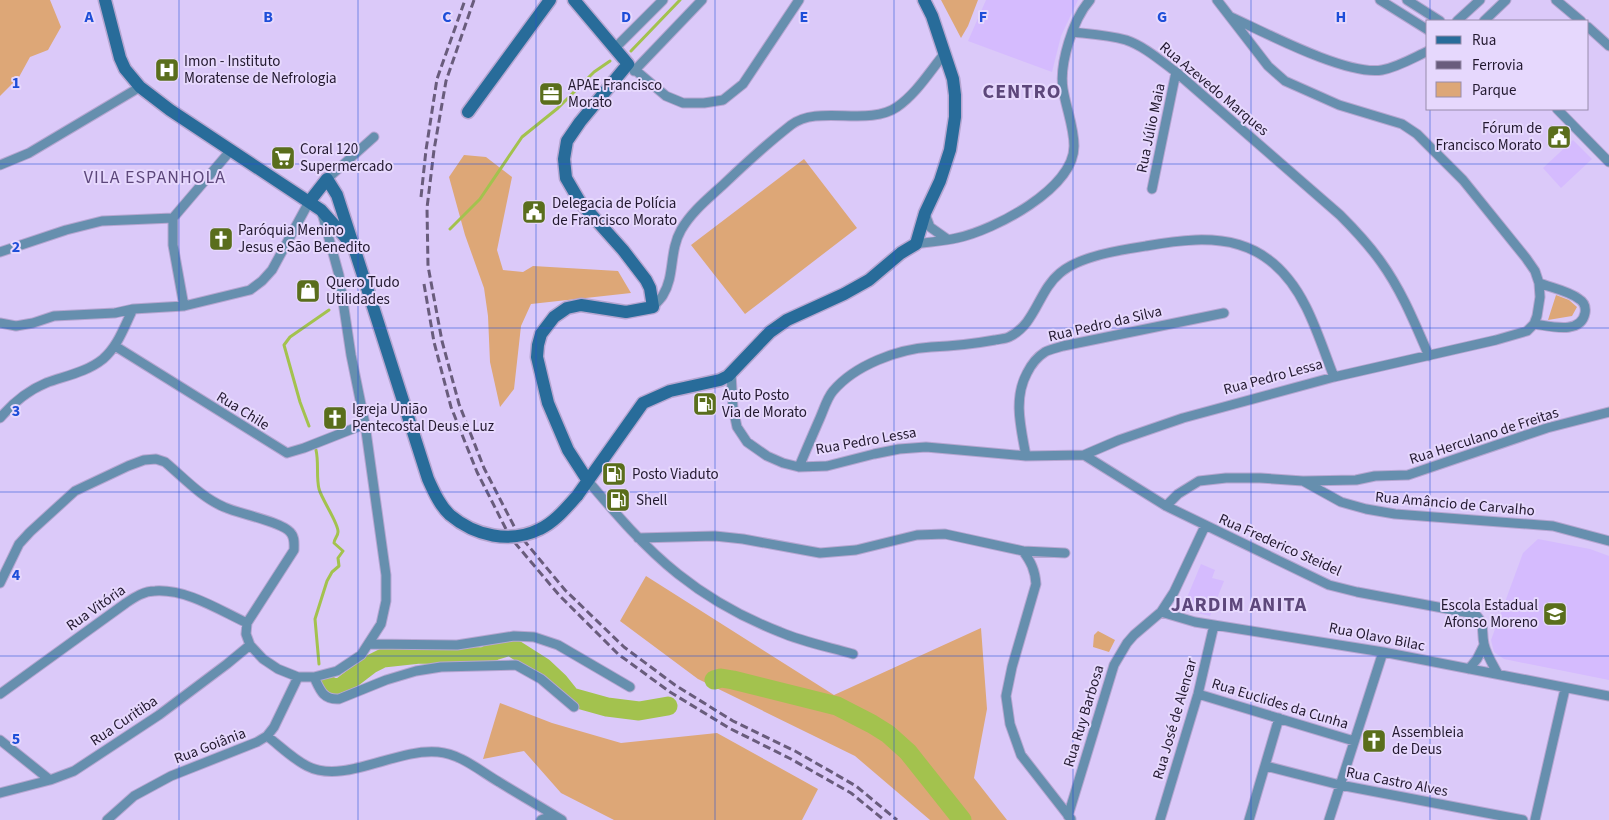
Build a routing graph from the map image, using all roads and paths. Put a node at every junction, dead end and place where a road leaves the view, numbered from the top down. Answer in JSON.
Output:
{"nodes":[{"id":1,"x":105,"y":0,"type":"edge"},
{"id":2,"x":550,"y":0,"type":"edge"},
{"id":3,"x":574,"y":0,"type":"edge"},
{"id":4,"x":663,"y":0,"type":"edge"},
{"id":5,"x":702,"y":0,"type":"edge"},
{"id":6,"x":799,"y":0,"type":"edge"},
{"id":7,"x":924,"y":0,"type":"edge"},
{"id":8,"x":1090,"y":0,"type":"edge"},
{"id":9,"x":1217,"y":0,"type":"edge"},
{"id":10,"x":1380,"y":0,"type":"edge"},
{"id":11,"x":1407,"y":0,"type":"edge"},
{"id":12,"x":1480,"y":0,"type":"edge"},
{"id":13,"x":1506,"y":0,"type":"edge"},
{"id":14,"x":1556,"y":0,"type":"edge"},
{"id":15,"x":1229,"y":16,"type":"junction"},
{"id":16,"x":1438,"y":20,"type":"edge"},
{"id":17,"x":1458,"y":20,"type":"edge"},
{"id":18,"x":1485,"y":20,"type":"edge"},
{"id":19,"x":1580,"y":20,"type":"edge"},
{"id":20,"x":1589,"y":28,"type":"edge"},
{"id":21,"x":1426,"y":29,"type":"edge"},
{"id":22,"x":1072,"y":32,"type":"junction"},
{"id":23,"x":1609,"y":46,"type":"edge"},
{"id":24,"x":615,"y":48,"type":"junction"},
{"id":25,"x":1426,"y":52,"type":"edge"},
{"id":26,"x":945,"y":53,"type":"junction"},
{"id":27,"x":631,"y":68,"type":"junction"},
{"id":28,"x":1176,"y":72,"type":"junction"},
{"id":29,"x":140,"y":86,"type":"junction"},
{"id":30,"x":1558,"y":110,"type":"edge"},
{"id":31,"x":468,"y":112,"type":"dead end"},
{"id":32,"x":374,"y":136,"type":"dead end"},
{"id":33,"x":231,"y":150,"type":"junction"},
{"id":34,"x":1609,"y":162,"type":"edge"},
{"id":35,"x":0,"y":165,"type":"edge"},
{"id":36,"x":327,"y":179,"type":"junction"},
{"id":37,"x":1152,"y":189,"type":"dead end"},
{"id":38,"x":309,"y":202,"type":"junction"},
{"id":39,"x":321,"y":210,"type":"junction"},
{"id":40,"x":925,"y":213,"type":"junction"},
{"id":41,"x":173,"y":218,"type":"junction"},
{"id":42,"x":948,"y":239,"type":"junction"},
{"id":43,"x":916,"y":244,"type":"junction"},
{"id":44,"x":354,"y":247,"type":"junction"},
{"id":45,"x":0,"y":252,"type":"edge"},
{"id":46,"x":1539,"y":283,"type":"junction"},
{"id":47,"x":184,"y":306,"type":"junction"},
{"id":48,"x":653,"y":307,"type":"junction"},
{"id":49,"x":133,"y":309,"type":"junction"},
{"id":50,"x":1224,"y":313,"type":"dead end"},
{"id":51,"x":0,"y":323,"type":"edge"},
{"id":52,"x":1534,"y":324,"type":"junction"},
{"id":53,"x":114,"y":346,"type":"junction"},
{"id":54,"x":1429,"y":356,"type":"junction"},
{"id":55,"x":731,"y":373,"type":"junction"},
{"id":56,"x":1334,"y":377,"type":"junction"},
{"id":57,"x":1609,"y":412,"type":"edge"},
{"id":58,"x":1,"y":416,"type":"edge"},
{"id":59,"x":365,"y":424,"type":"junction"},
{"id":60,"x":1084,"y":455,"type":"junction"},
{"id":61,"x":1026,"y":456,"type":"junction"},
{"id":62,"x":799,"y":466,"type":"junction"},
{"id":63,"x":588,"y":481,"type":"junction"},
{"id":64,"x":1303,"y":481,"type":"junction"},
{"id":65,"x":1166,"y":506,"type":"junction"},
{"id":66,"x":1205,"y":526,"type":"junction"},
{"id":67,"x":638,"y":538,"type":"junction"},
{"id":68,"x":1609,"y":541,"type":"edge"},
{"id":69,"x":1022,"y":551,"type":"junction"},
{"id":70,"x":1065,"y":553,"type":"dead end"},
{"id":71,"x":0,"y":583,"type":"edge"},
{"id":72,"x":1161,"y":612,"type":"junction"},
{"id":73,"x":247,"y":623,"type":"junction"},
{"id":74,"x":1214,"y":625,"type":"junction"},
{"id":75,"x":370,"y":644,"type":"junction"},
{"id":76,"x":1484,"y":644,"type":"junction"},
{"id":77,"x":250,"y":645,"type":"junction"},
{"id":78,"x":1383,"y":652,"type":"junction"},
{"id":79,"x":853,"y":654,"type":"dead end"},
{"id":80,"x":1469,"y":669,"type":"junction"},
{"id":81,"x":1498,"y":674,"type":"junction"},
{"id":82,"x":298,"y":676,"type":"junction"},
{"id":83,"x":314,"y":677,"type":"junction"},
{"id":84,"x":630,"y":687,"type":"dead end"},
{"id":85,"x":1564,"y":689,"type":"junction"},
{"id":86,"x":0,"y":694,"type":"edge"},
{"id":87,"x":1198,"y":694,"type":"junction"},
{"id":88,"x":1609,"y":696,"type":"edge"},
{"id":89,"x":574,"y":707,"type":"dead end"},
{"id":90,"x":1279,"y":718,"type":"junction"},
{"id":91,"x":267,"y":736,"type":"junction"},
{"id":92,"x":0,"y":740,"type":"edge"},
{"id":93,"x":1354,"y":741,"type":"junction"},
{"id":94,"x":1266,"y":766,"type":"junction"},
{"id":95,"x":50,"y":780,"type":"junction"},
{"id":96,"x":1340,"y":785,"type":"junction"},
{"id":97,"x":0,"y":793,"type":"edge"},
{"id":98,"x":558,"y":817,"type":"edge"},
{"id":99,"x":1070,"y":818,"type":"edge"},
{"id":100,"x":107,"y":820,"type":"edge"},
{"id":101,"x":541,"y":820,"type":"edge"},
{"id":102,"x":1160,"y":820,"type":"edge"},
{"id":103,"x":1250,"y":820,"type":"edge"},
{"id":104,"x":1329,"y":820,"type":"edge"},
{"id":105,"x":1523,"y":820,"type":"edge"},
{"id":106,"x":1535,"y":820,"type":"edge"}],
"edges":[{"from":1,"to":29,"type":"main road"},
{"from":2,"to":31,"type":"main road"},
{"from":3,"to":24,"type":"main road"},
{"from":4,"to":24,"type":"street"},
{"from":5,"to":27,"type":"street"},
{"from":6,"to":27,"type":"street"},
{"from":7,"to":26,"type":"main road"},
{"from":8,"to":22,"type":"street"},
{"from":9,"to":15,"type":"street"},
{"from":10,"to":21,"type":"street"},
{"from":11,"to":16,"type":"street"},
{"from":12,"to":17,"type":"street"},
{"from":13,"to":18,"type":"street"},
{"from":14,"to":19,"type":"street"},
{"from":15,"to":25,"type":"street"},
{"from":15,"to":46,"type":"street"},
{"from":20,"to":23,"type":"street"},
{"from":22,"to":28,"type":"street","name":"Rua Azevedo Marques"},
{"from":22,"to":42,"type":"street"},
{"from":24,"to":27,"type":"main road"},
{"from":26,"to":40,"type":"main road"},
{"from":26,"to":48,"type":"street"},
{"from":27,"to":48,"type":"main road"},
{"from":28,"to":37,"type":"street","name":"Rua Júlio Maia"},
{"from":28,"to":54,"type":"street","name":"Rua Azevedo Marques"},
{"from":29,"to":33,"type":"main road"},
{"from":29,"to":35,"type":"street"},
{"from":30,"to":34,"type":"street"},
{"from":32,"to":36,"type":"street"},
{"from":33,"to":38,"type":"main road"},
{"from":33,"to":41,"type":"street"},
{"from":36,"to":38,"type":"main road"},
{"from":36,"to":44,"type":"main road"},
{"from":38,"to":39,"type":"main road"},
{"from":38,"to":47,"type":"street"},
{"from":39,"to":44,"type":"main road"},
{"from":39,"to":59,"type":"street"},
{"from":40,"to":42,"type":"street"},
{"from":40,"to":43,"type":"main road"},
{"from":41,"to":45,"type":"street"},
{"from":41,"to":47,"type":"street"},
{"from":42,"to":43,"type":"street"},
{"from":43,"to":55,"type":"main road"},
{"from":44,"to":63,"type":"main road","bridge":true},
{"from":46,"to":52,"type":"street"},
{"from":46,"to":52,"type":"street"},
{"from":47,"to":49,"type":"street"},
{"from":48,"to":63,"type":"main road"},
{"from":49,"to":51,"type":"street"},
{"from":49,"to":53,"type":"street"},
{"from":50,"to":61,"type":"street","name":"Rua Pedro da Silva"},
{"from":52,"to":54,"type":"street","name":"Rua Pedro Lessa"},
{"from":53,"to":58,"type":"street"},
{"from":53,"to":59,"type":"street","name":"Rua Chile"},
{"from":54,"to":56,"type":"street","name":"Rua Pedro Lessa"},
{"from":55,"to":62,"type":"street","name":"Rua Pedro Lessa"},
{"from":55,"to":63,"type":"main road"},
{"from":56,"to":60,"type":"street","name":"Rua Pedro Lessa"},
{"from":56,"to":62,"type":"street"},
{"from":57,"to":64,"type":"street","name":"Rua Herculano de Freitas"},
{"from":59,"to":75,"type":"street"},
{"from":60,"to":61,"type":"street","name":"Rua Pedro Lessa"},
{"from":60,"to":65,"type":"street","name":"Rua Frederico Steidel"},
{"from":61,"to":62,"type":"street","name":"Rua Pedro Lessa"},
{"from":63,"to":67,"type":"street"},
{"from":64,"to":65,"type":"street","name":"Rua Herculano de Freitas"},
{"from":64,"to":68,"type":"street","name":"Rua Amâncio de Carvalho"},
{"from":65,"to":66,"type":"street","name":"Rua Frederico Steidel"},
{"from":66,"to":72,"type":"street","name":"Rua Ruy Barbosa"},
{"from":66,"to":76,"type":"street","name":"Rua Frederico Steidel"},
{"from":67,"to":69,"type":"street"},
{"from":67,"to":79,"type":"street"},
{"from":69,"to":70,"type":"street"},
{"from":69,"to":99,"type":"street"},
{"from":71,"to":73,"type":"street"},
{"from":72,"to":74,"type":"street","name":"Rua Olavo Bilac"},
{"from":72,"to":99,"type":"street","name":"Rua Ruy Barbosa"},
{"from":73,"to":77,"type":"street"},
{"from":73,"to":86,"type":"street","name":"Rua Vitória"},
{"from":74,"to":78,"type":"street","name":"Rua Olavo Bilac"},
{"from":74,"to":87,"type":"street","name":"Rua José de Alencar"},
{"from":75,"to":83,"type":"street"},
{"from":75,"to":84,"type":"street"},
{"from":76,"to":80,"type":"street"},
{"from":76,"to":81,"type":"street","name":"Rua Frederico Steidel"},
{"from":77,"to":82,"type":"street"},
{"from":77,"to":95,"type":"street","name":"Rua Curitiba"},
{"from":78,"to":80,"type":"street","name":"Rua Olavo Bilac"},
{"from":78,"to":93,"type":"street"},
{"from":80,"to":81,"type":"street","name":"Rua Olavo Bilac"},
{"from":81,"to":85,"type":"street","name":"Rua Olavo Bilac"},
{"from":82,"to":83,"type":"street"},
{"from":82,"to":91,"type":"street","name":"Rua Goiânia"},
{"from":83,"to":89,"type":"street"},
{"from":85,"to":88,"type":"street","name":"Rua Olavo Bilac"},
{"from":85,"to":106,"type":"street"},
{"from":87,"to":90,"type":"street","name":"Rua Euclides da Cunha"},
{"from":87,"to":102,"type":"street","name":"Rua José de Alencar"},
{"from":90,"to":93,"type":"street","name":"Rua Euclides da Cunha"},
{"from":90,"to":94,"type":"street"},
{"from":91,"to":98,"type":"street"},
{"from":91,"to":100,"type":"street","name":"Rua Goiânia"},
{"from":92,"to":95,"type":"street"},
{"from":93,"to":96,"type":"street"},
{"from":94,"to":96,"type":"street","name":"Rua Castro Alves"},
{"from":94,"to":103,"type":"street"},
{"from":95,"to":97,"type":"street","name":"Rua Curitiba"},
{"from":96,"to":104,"type":"street"},
{"from":96,"to":105,"type":"street","name":"Rua Castro Alves"},
{"from":98,"to":101,"type":"street"}]}
